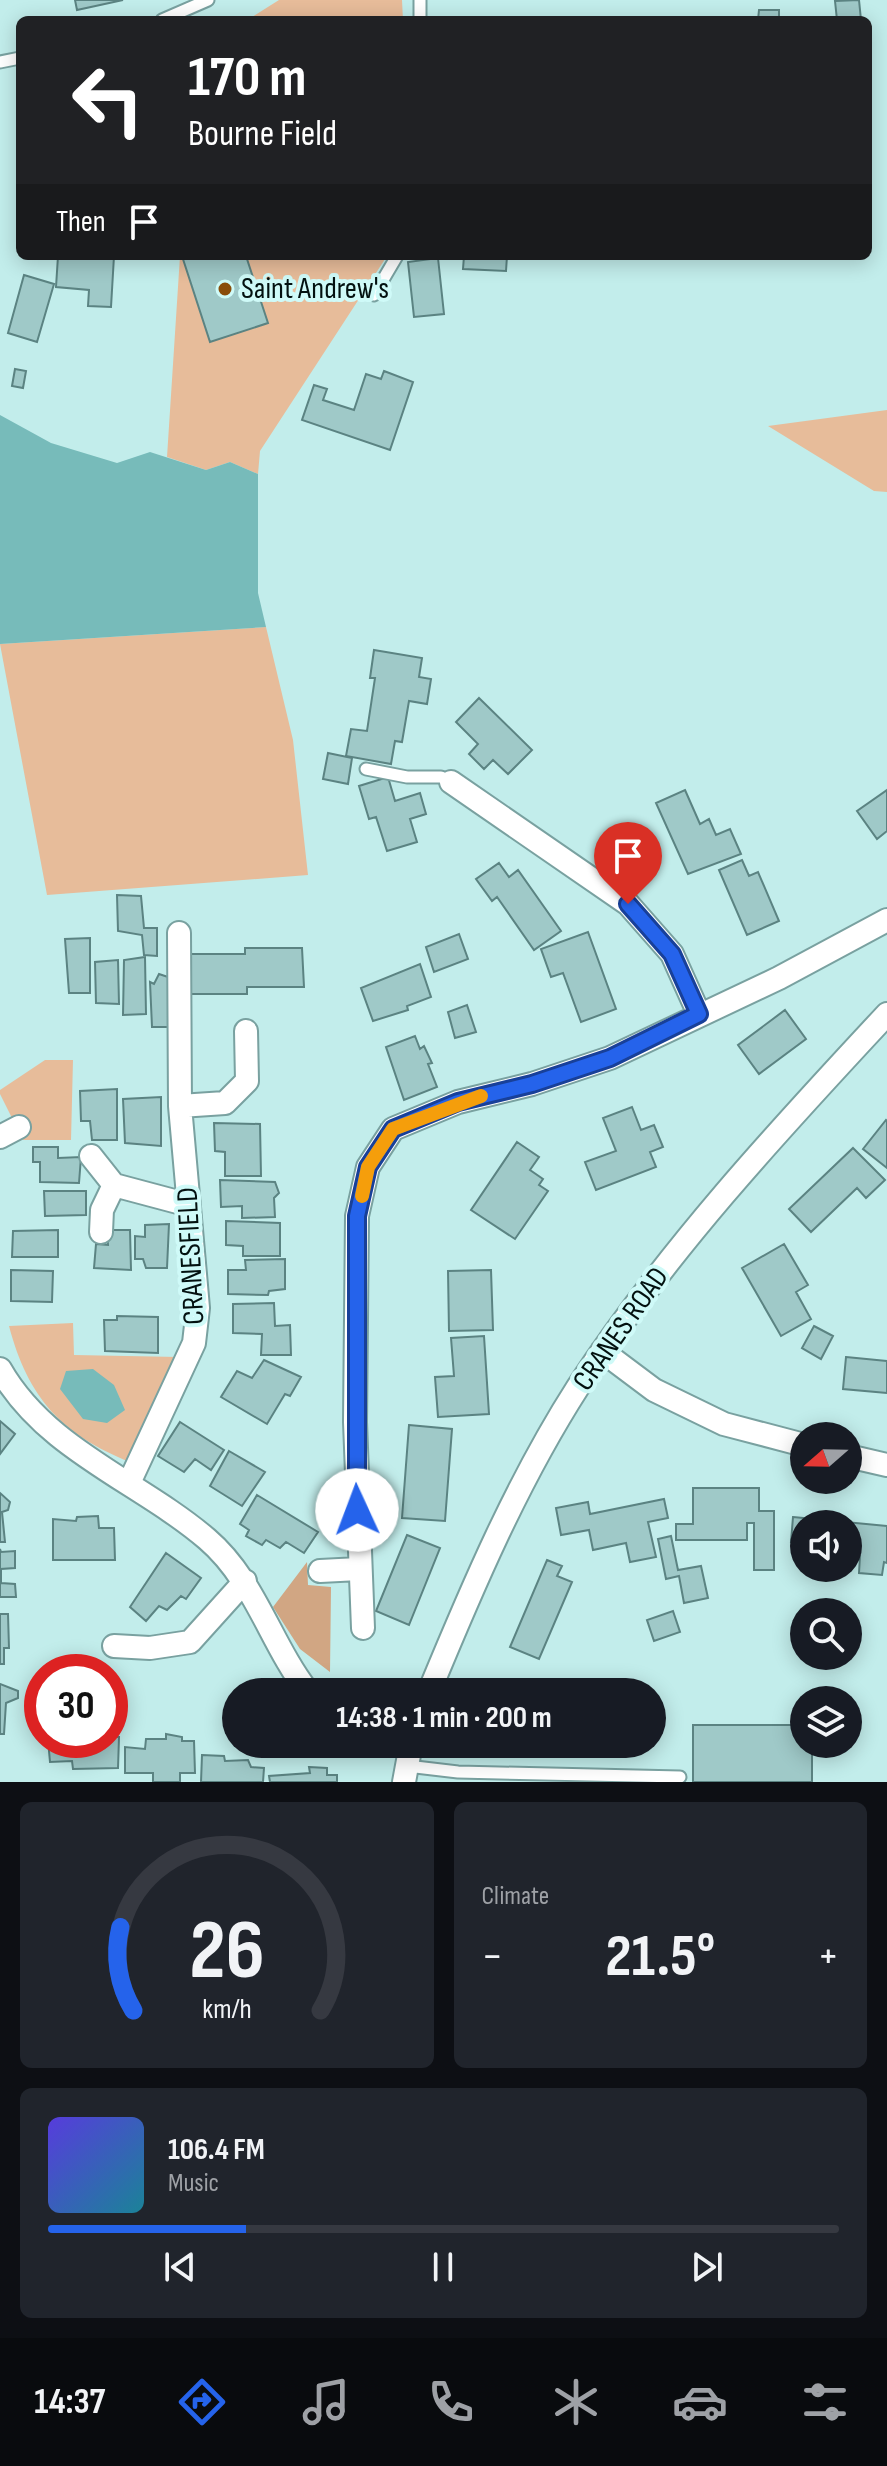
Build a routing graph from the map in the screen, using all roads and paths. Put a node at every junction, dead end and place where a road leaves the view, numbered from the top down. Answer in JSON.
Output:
{"nodes":[{"id":1,"x":208,"y":0,"type":"edge"},
{"id":2,"x":171,"y":16,"type":"edge"},
{"id":3,"x":395,"y":260,"type":"edge"},
{"id":4,"x":374,"y":295,"type":"dead end"},
{"id":5,"x":366,"y":769,"type":"dead end"},
{"id":6,"x":451,"y":782,"type":"joint"},
{"id":7,"x":887,"y":920,"type":"edge"},
{"id":8,"x":179,"y":933,"type":"dead end"},
{"id":9,"x":699,"y":1014,"type":"junction"},
{"id":10,"x":887,"y":1014,"type":"edge"},
{"id":11,"x":246,"y":1031,"type":"dead end"},
{"id":12,"x":180,"y":1106,"type":"junction"},
{"id":13,"x":91,"y":1156,"type":"dead end"},
{"id":14,"x":114,"y":1185,"type":"junction"},
{"id":15,"x":189,"y":1205,"type":"junction"},
{"id":16,"x":97,"y":1221,"type":"dead end"},
{"id":17,"x":602,"y":1351,"type":"junction"},
{"id":18,"x":0,"y":1370,"type":"edge"},
{"id":19,"x":790,"y":1441,"type":"edge"},
{"id":20,"x":862,"y":1459,"type":"edge"},
{"id":21,"x":887,"y":1465,"type":"edge"},
{"id":22,"x":129,"y":1483,"type":"junction"},
{"id":23,"x":359,"y":1569,"type":"junction"},
{"id":24,"x":320,"y":1571,"type":"dead end"},
{"id":25,"x":245,"y":1581,"type":"junction"},
{"id":26,"x":363,"y":1628,"type":"dead end"},
{"id":27,"x":114,"y":1646,"type":"dead end"},
{"id":28,"x":297,"y":1678,"type":"edge"},
{"id":29,"x":435,"y":1678,"type":"edge"},
{"id":30,"x":407,"y":1764,"type":"edge"},
{"id":31,"x":680,"y":1777,"type":"dead end"}],
"edges":[{"from":1,"to":2,"type":"lane"},
{"from":3,"to":4,"type":"lane"},
{"from":5,"to":6,"type":"lane"},
{"from":6,"to":9,"type":"street"},
{"from":7,"to":9,"type":"street"},
{"from":8,"to":12,"type":"street","name":"CRANESFIELD"},
{"from":9,"to":23,"type":"street"},
{"from":10,"to":17,"type":"street","name":"CRANES ROAD"},
{"from":11,"to":12,"type":"street"},
{"from":12,"to":15,"type":"street","name":"CRANESFIELD"},
{"from":13,"to":14,"type":"street"},
{"from":14,"to":15,"type":"street"},
{"from":14,"to":16,"type":"street"},
{"from":15,"to":22,"type":"street","name":"CRANESFIELD"},
{"from":17,"to":19,"type":"street"},
{"from":17,"to":29,"type":"street","name":"CRANES ROAD"},
{"from":18,"to":22,"type":"street"},
{"from":20,"to":21,"type":"street"},
{"from":22,"to":25,"type":"street"},
{"from":23,"to":24,"type":"street"},
{"from":23,"to":26,"type":"street"},
{"from":25,"to":27,"type":"street"},
{"from":25,"to":28,"type":"street"},
{"from":30,"to":31,"type":"lane"}]}
